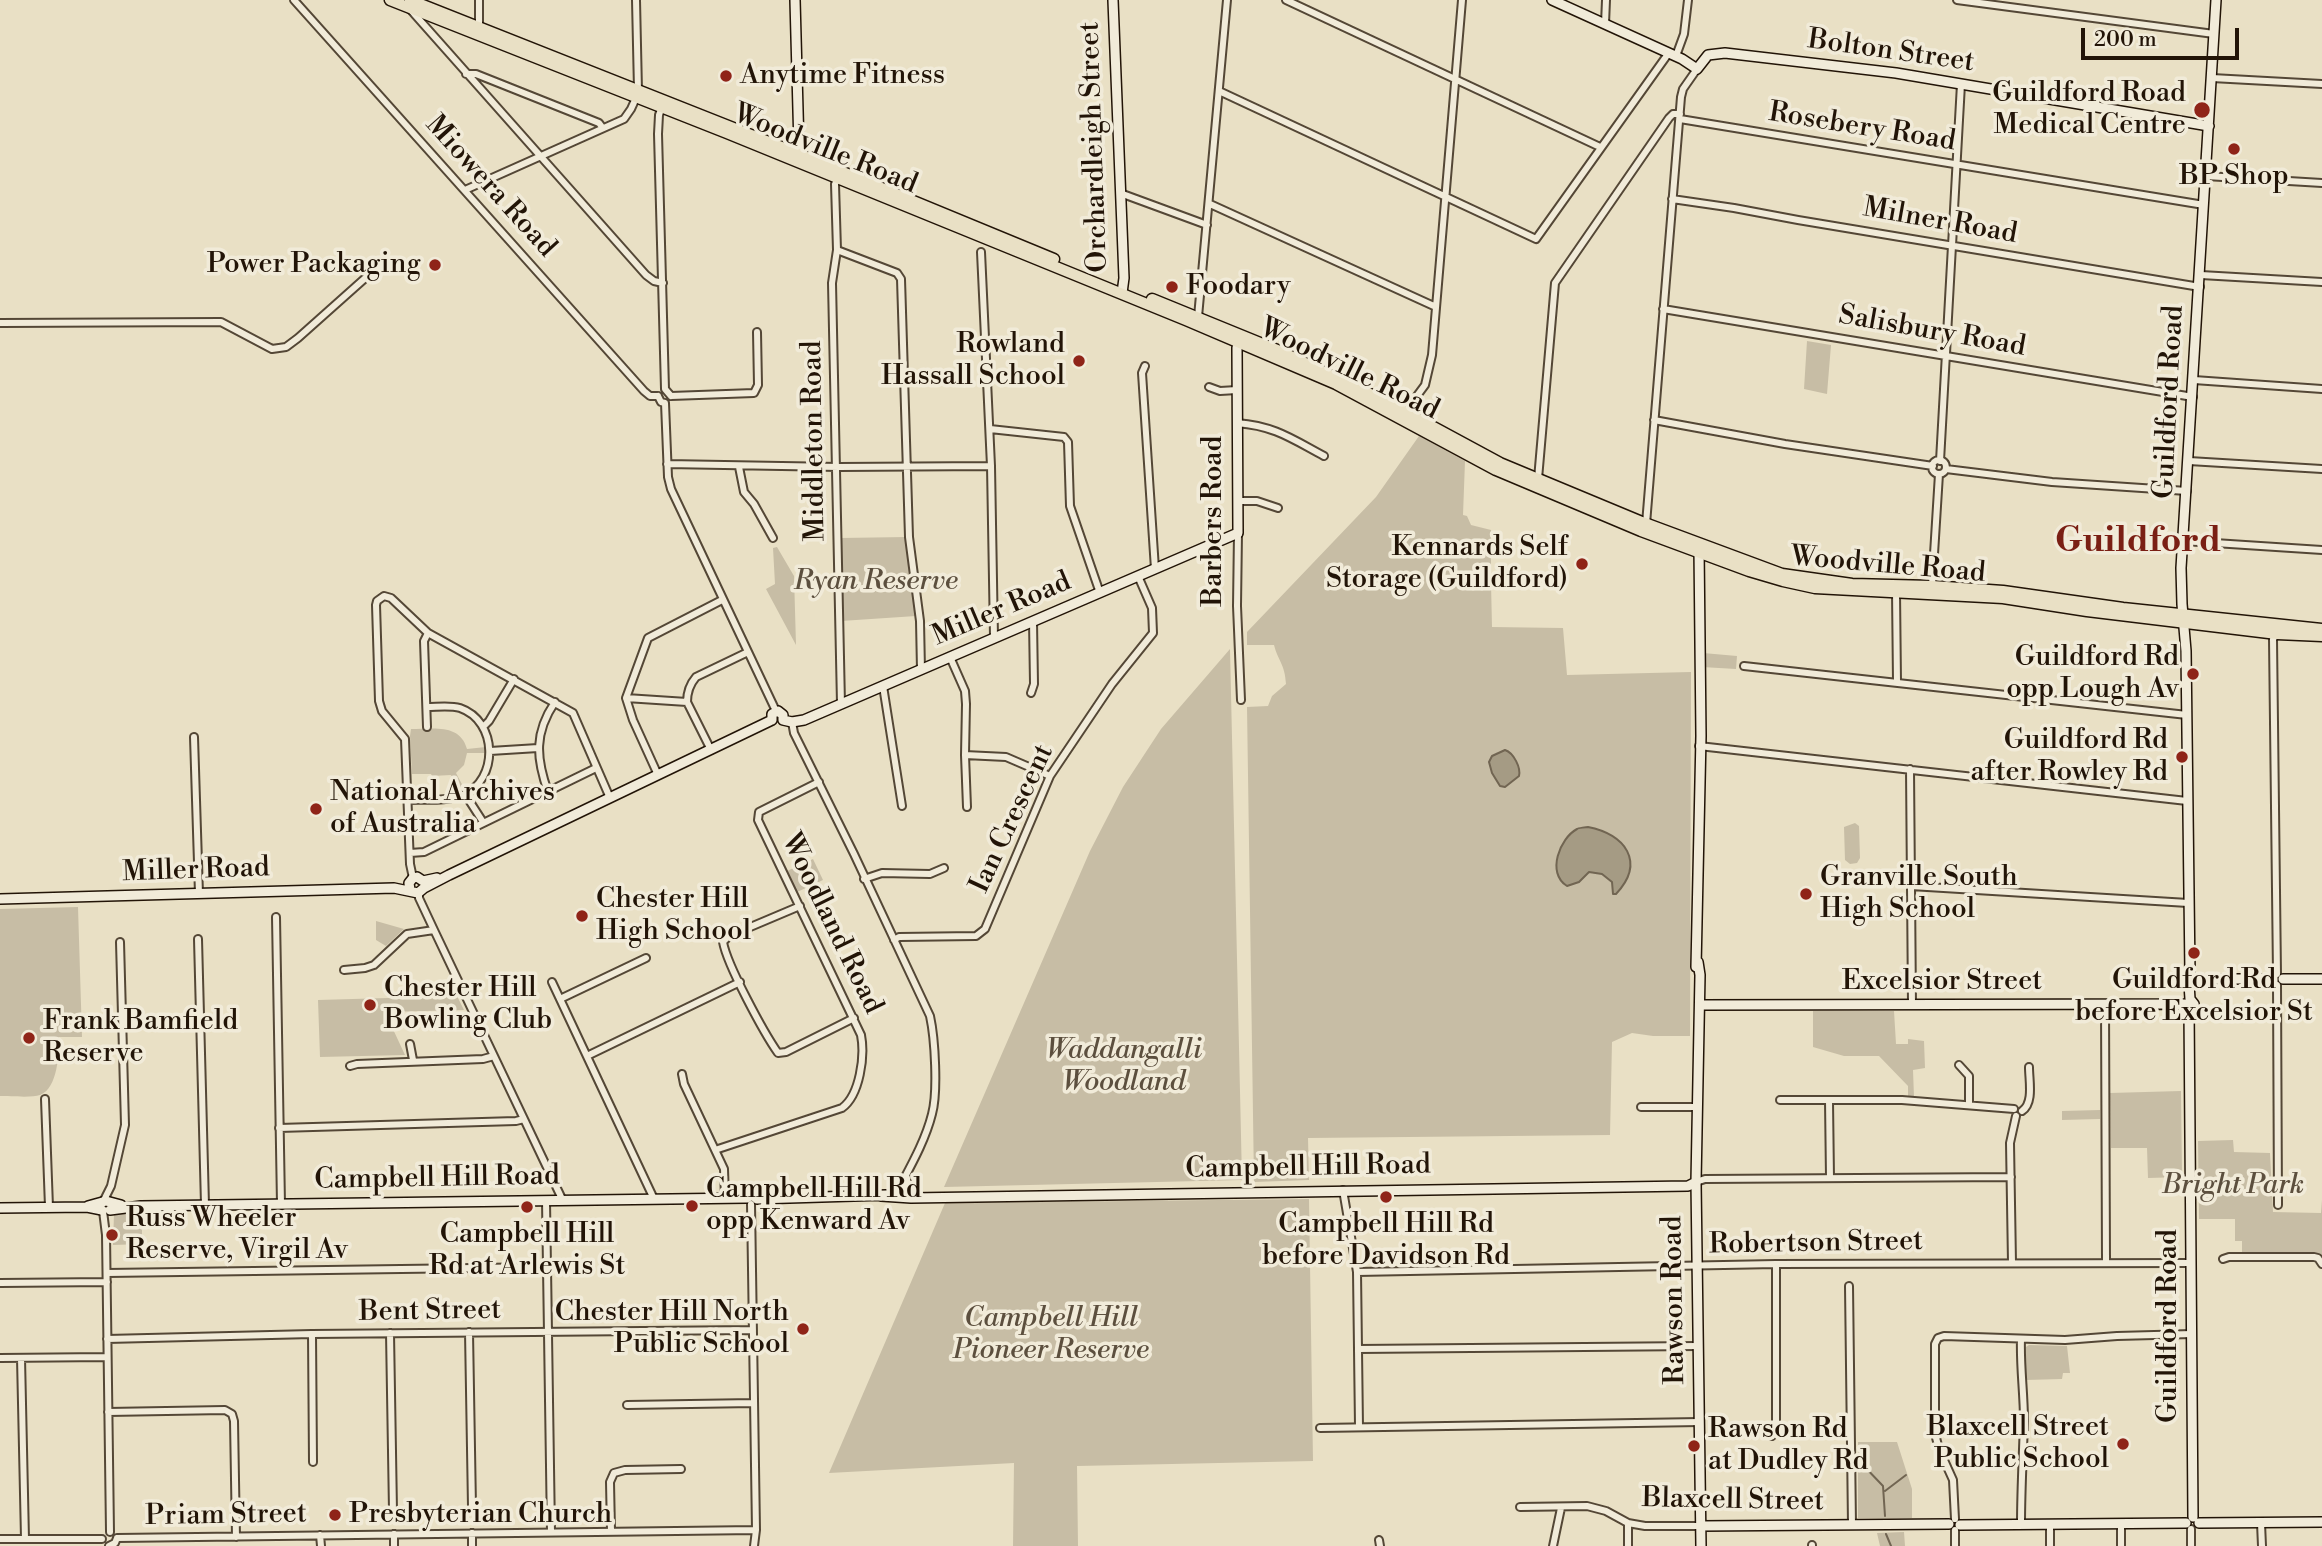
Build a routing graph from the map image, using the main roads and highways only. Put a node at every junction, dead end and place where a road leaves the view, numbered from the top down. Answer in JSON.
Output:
{"nodes":[{"id":1,"x":390,"y":0,"type":"edge"},
{"id":2,"x":409,"y":4,"type":"edge"},
{"id":3,"x":637,"y":94,"type":"junction"},
{"id":4,"x":798,"y":158,"type":"junction"},
{"id":5,"x":1122,"y":290,"type":"junction"},
{"id":6,"x":1409,"y":417,"type":"junction"},
{"id":7,"x":1433,"y":430,"type":"junction"},
{"id":8,"x":1699,"y":547,"type":"junction"},
{"id":9,"x":2183,"y":619,"type":"junction"},
{"id":10,"x":2322,"y":629,"type":"edge"},
{"id":11,"x":2322,"y":636,"type":"edge"}],
"edges":[{"from":1,"to":2,"type":"main road","name":"Woodville Road"},
{"from":2,"to":3,"type":"main road","name":"Woodville Road"},
{"from":2,"to":3,"type":"main road","name":"Woodville Road"},
{"from":3,"to":4,"type":"main road","name":"Woodville Road"},
{"from":4,"to":5,"type":"main road","name":"Woodville Road"},
{"from":4,"to":5,"type":"main road","name":"Woodville Road"},
{"from":5,"to":6,"type":"main road","name":"Woodville Road"},
{"from":5,"to":6,"type":"main road","name":"Woodville Road"},
{"from":6,"to":7,"type":"main road","name":"Woodville Road"},
{"from":7,"to":8,"type":"main road","name":"Woodville Road"},
{"from":7,"to":8,"type":"main road","name":"Woodville Road"},
{"from":8,"to":9,"type":"main road","name":"Woodville Road"},
{"from":8,"to":9,"type":"main road","name":"Woodville Road"},
{"from":9,"to":10,"type":"main road","name":"Woodville Road"},
{"from":9,"to":11,"type":"main road","name":"Woodville Road"}]}
